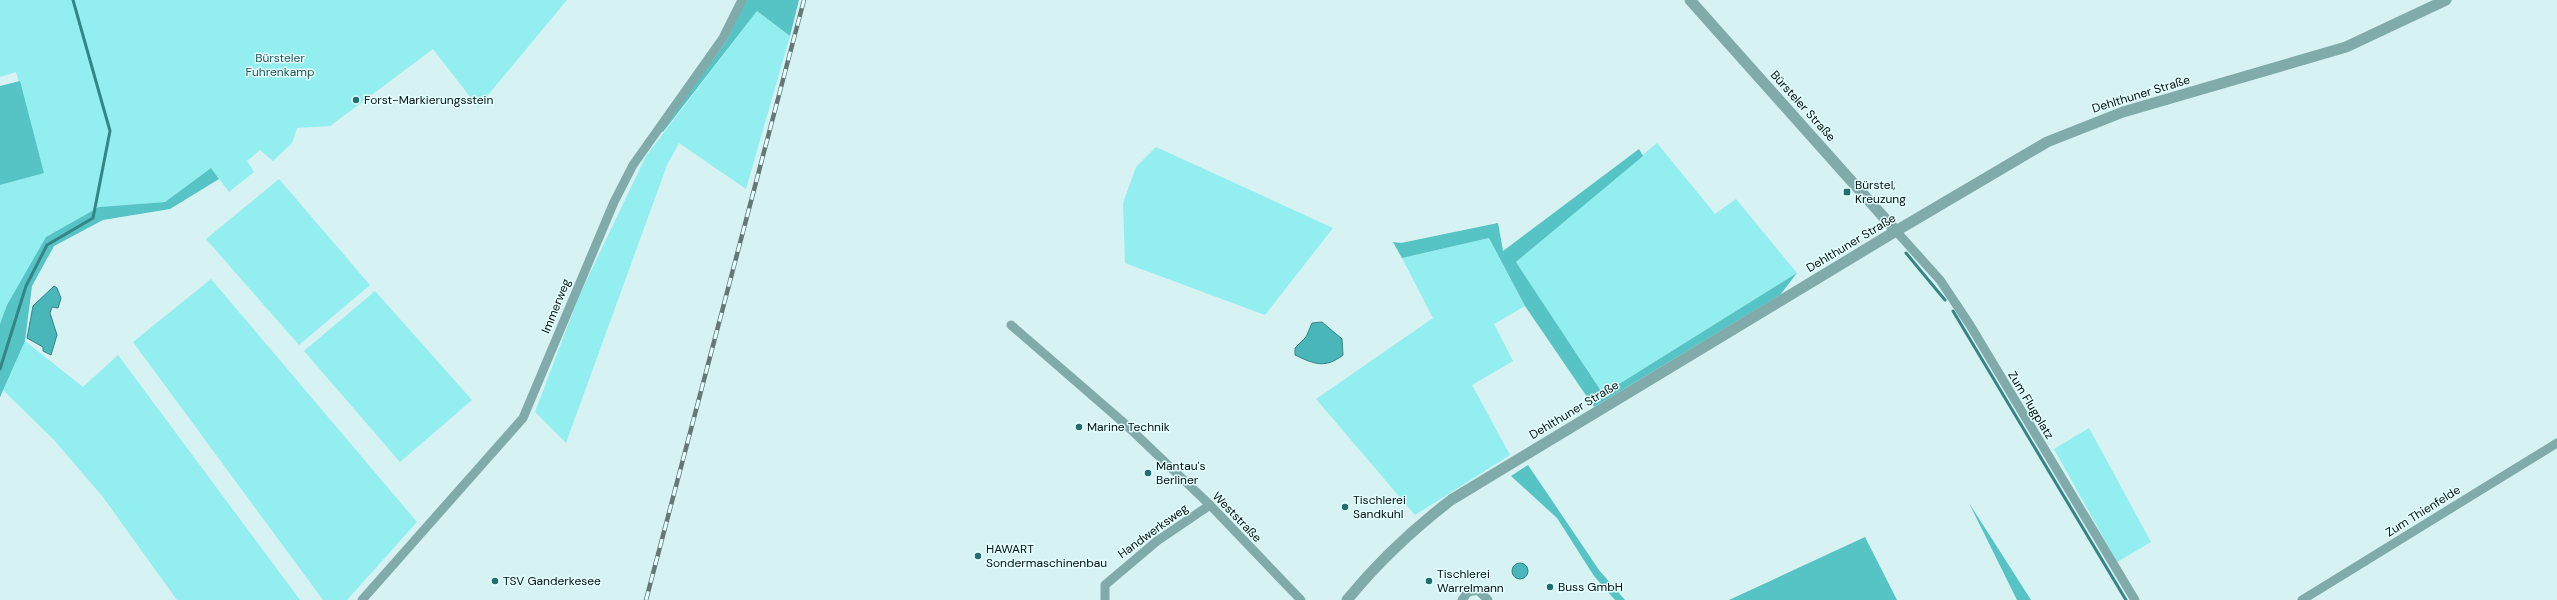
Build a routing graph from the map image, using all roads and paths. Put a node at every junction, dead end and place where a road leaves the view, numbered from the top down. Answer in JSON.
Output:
{"nodes":[{"id":1,"x":742,"y":0,"type":"edge"},
{"id":2,"x":1690,"y":0,"type":"edge"},
{"id":3,"x":2446,"y":0,"type":"edge"},
{"id":4,"x":1896,"y":231,"type":"junction"},
{"id":5,"x":1011,"y":325,"type":"dead end"},
{"id":6,"x":2557,"y":443,"type":"edge"},
{"id":7,"x":1210,"y":505,"type":"junction"},
{"id":8,"x":362,"y":600,"type":"edge"},
{"id":9,"x":1105,"y":600,"type":"edge"},
{"id":10,"x":1301,"y":600,"type":"edge"},
{"id":11,"x":1347,"y":600,"type":"edge"},
{"id":12,"x":1462,"y":600,"type":"edge"},
{"id":13,"x":1488,"y":600,"type":"edge"},
{"id":14,"x":2135,"y":600,"type":"edge"},
{"id":15,"x":2302,"y":600,"type":"edge"}],
"edges":[{"from":1,"to":8,"type":"street","name":"Immerweg"},
{"from":2,"to":4,"type":"street","name":"Bürsteler Straße"},
{"from":3,"to":4,"type":"street","name":"Dehlthuner Straße"},
{"from":4,"to":11,"type":"street","name":"Dehlthuner Straße"},
{"from":4,"to":14,"type":"street","name":"Zum Flugplatz"},
{"from":5,"to":7,"type":"street","name":"Weststraße"},
{"from":6,"to":15,"type":"street","name":"Zum Thienfelde"},
{"from":7,"to":9,"type":"street","name":"Handwerksweg"},
{"from":7,"to":10,"type":"street","name":"Weststraße"},
{"from":12,"to":13,"type":"street"}]}
